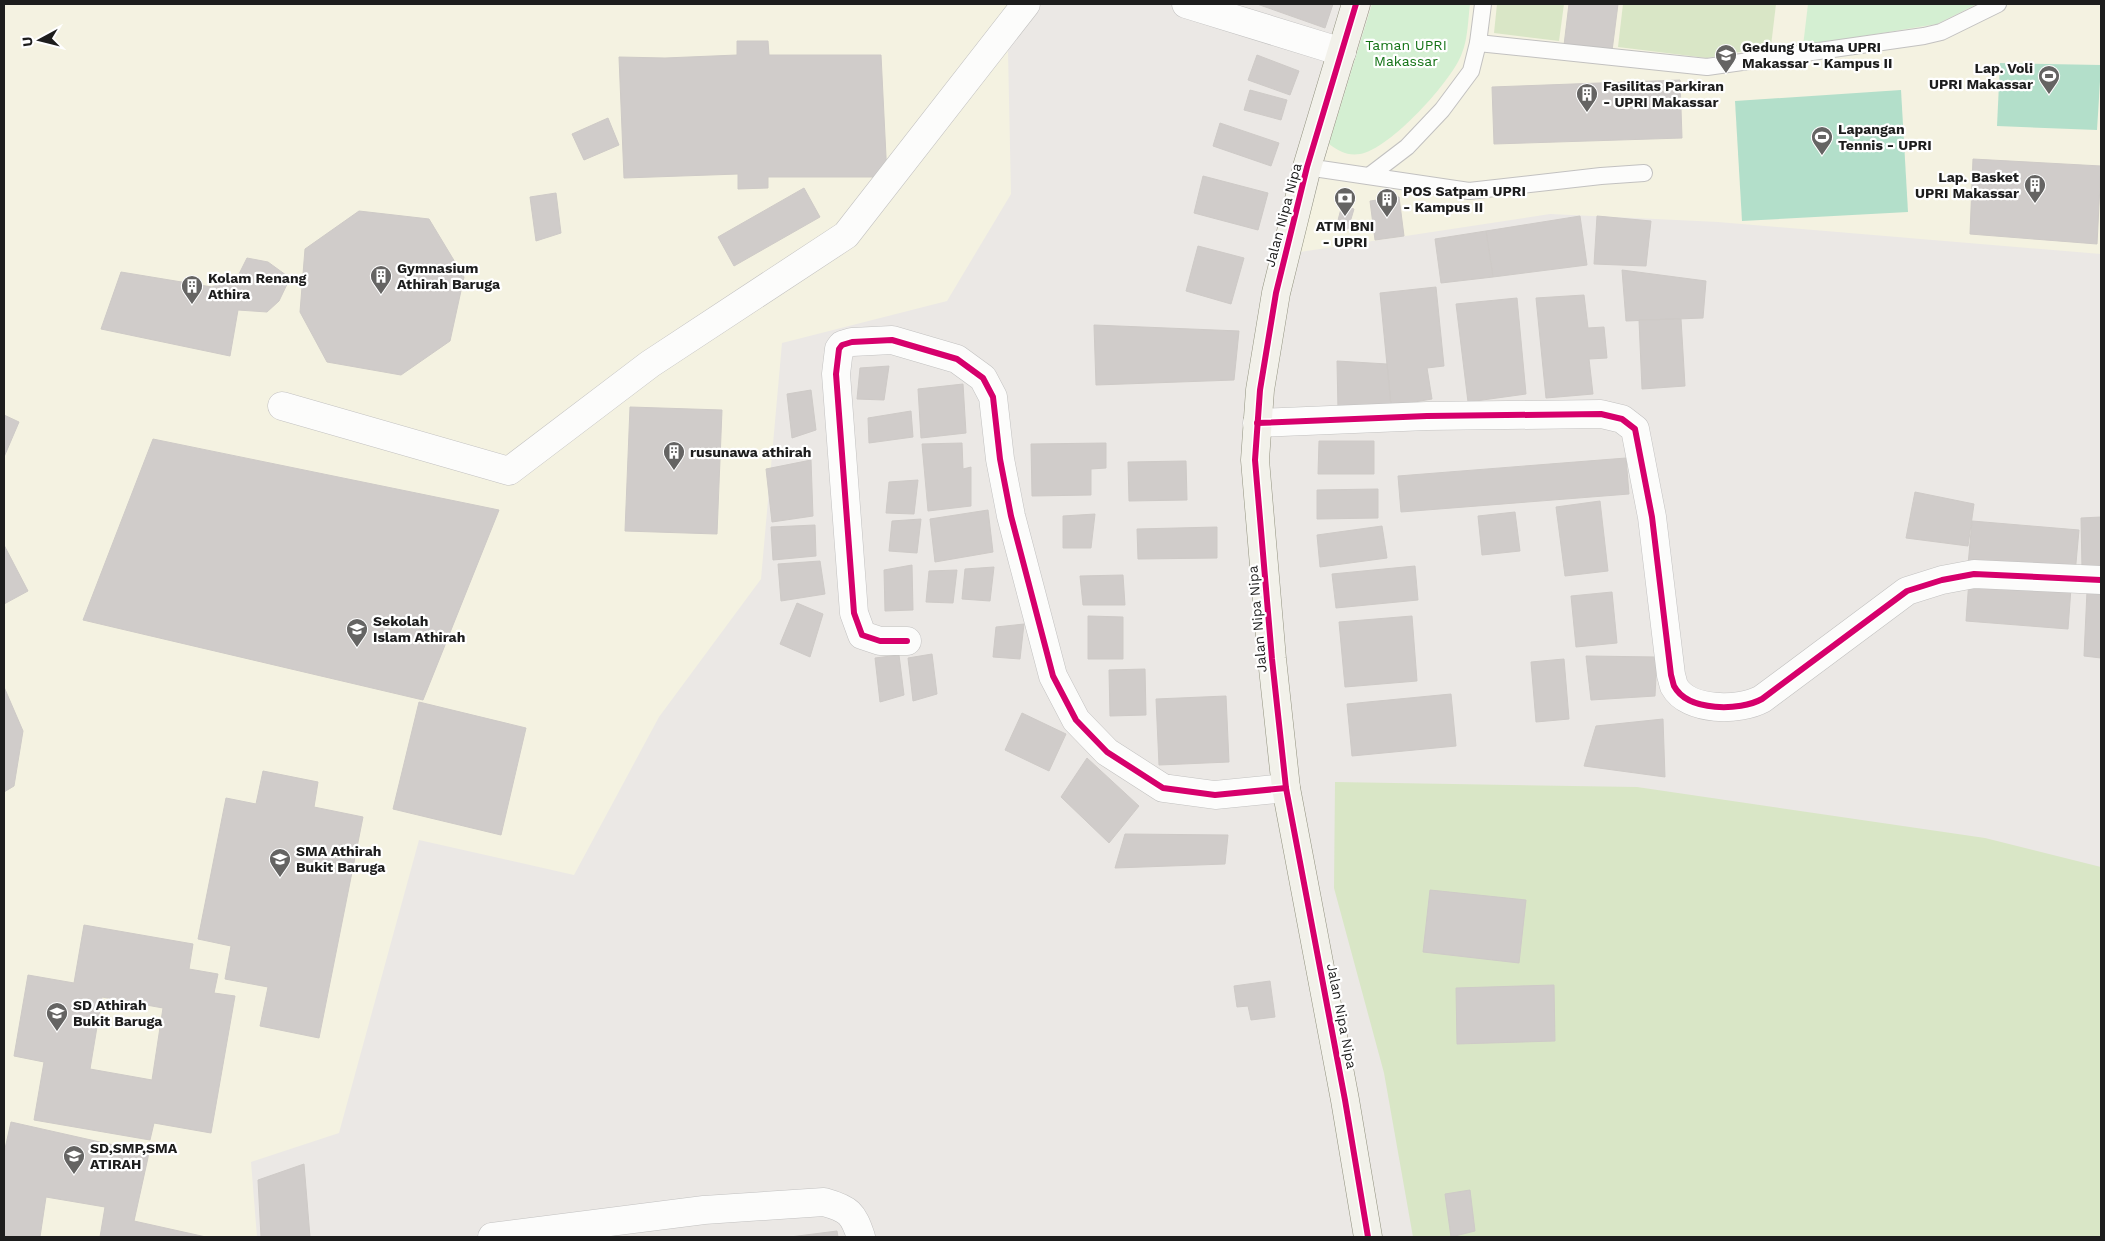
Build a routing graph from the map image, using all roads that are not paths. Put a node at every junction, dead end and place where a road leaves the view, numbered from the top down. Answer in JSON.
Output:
{"nodes":[{"id":1,"x":1026,"y":4,"type":"edge"},
{"id":2,"x":1186,"y":4,"type":"edge"},
{"id":3,"x":1356,"y":4,"type":"edge"},
{"id":4,"x":1483,"y":4,"type":"edge"},
{"id":5,"x":1998,"y":4,"type":"edge"},
{"id":6,"x":1478,"y":43,"type":"junction"},
{"id":7,"x":1342,"y":52,"type":"junction"},
{"id":8,"x":1308,"y":167,"type":"junction"},
{"id":9,"x":1644,"y":173,"type":"dead end"},
{"id":10,"x":1369,"y":176,"type":"junction"},
{"id":11,"x":282,"y":406,"type":"dead end"},
{"id":12,"x":1257,"y":423,"type":"junction"},
{"id":13,"x":2101,"y":580,"type":"edge"},
{"id":14,"x":907,"y":641,"type":"dead end"},
{"id":15,"x":1286,"y":788,"type":"junction"},
{"id":16,"x":492,"y":1237,"type":"edge"},
{"id":17,"x":861,"y":1237,"type":"edge"},
{"id":18,"x":1368,"y":1237,"type":"edge"}],
"edges":[{"from":1,"to":11,"type":"street"},
{"from":2,"to":7,"type":"street"},
{"from":3,"to":7,"type":"street","name":"Jalan Nipa Nipa"},
{"from":4,"to":6,"type":"lane"},
{"from":5,"to":6,"type":"lane"},
{"from":6,"to":10,"type":"lane"},
{"from":7,"to":8,"type":"street","name":"Jalan Nipa Nipa"},
{"from":8,"to":10,"type":"lane"},
{"from":8,"to":12,"type":"street","name":"Jalan Nipa Nipa"},
{"from":9,"to":10,"type":"lane"},
{"from":12,"to":13,"type":"street"},
{"from":12,"to":15,"type":"street","name":"Jalan Nipa Nipa"},
{"from":14,"to":15,"type":"street"},
{"from":15,"to":18,"type":"street","name":"Jalan Nipa Nipa"},
{"from":16,"to":17,"type":"street"}]}
